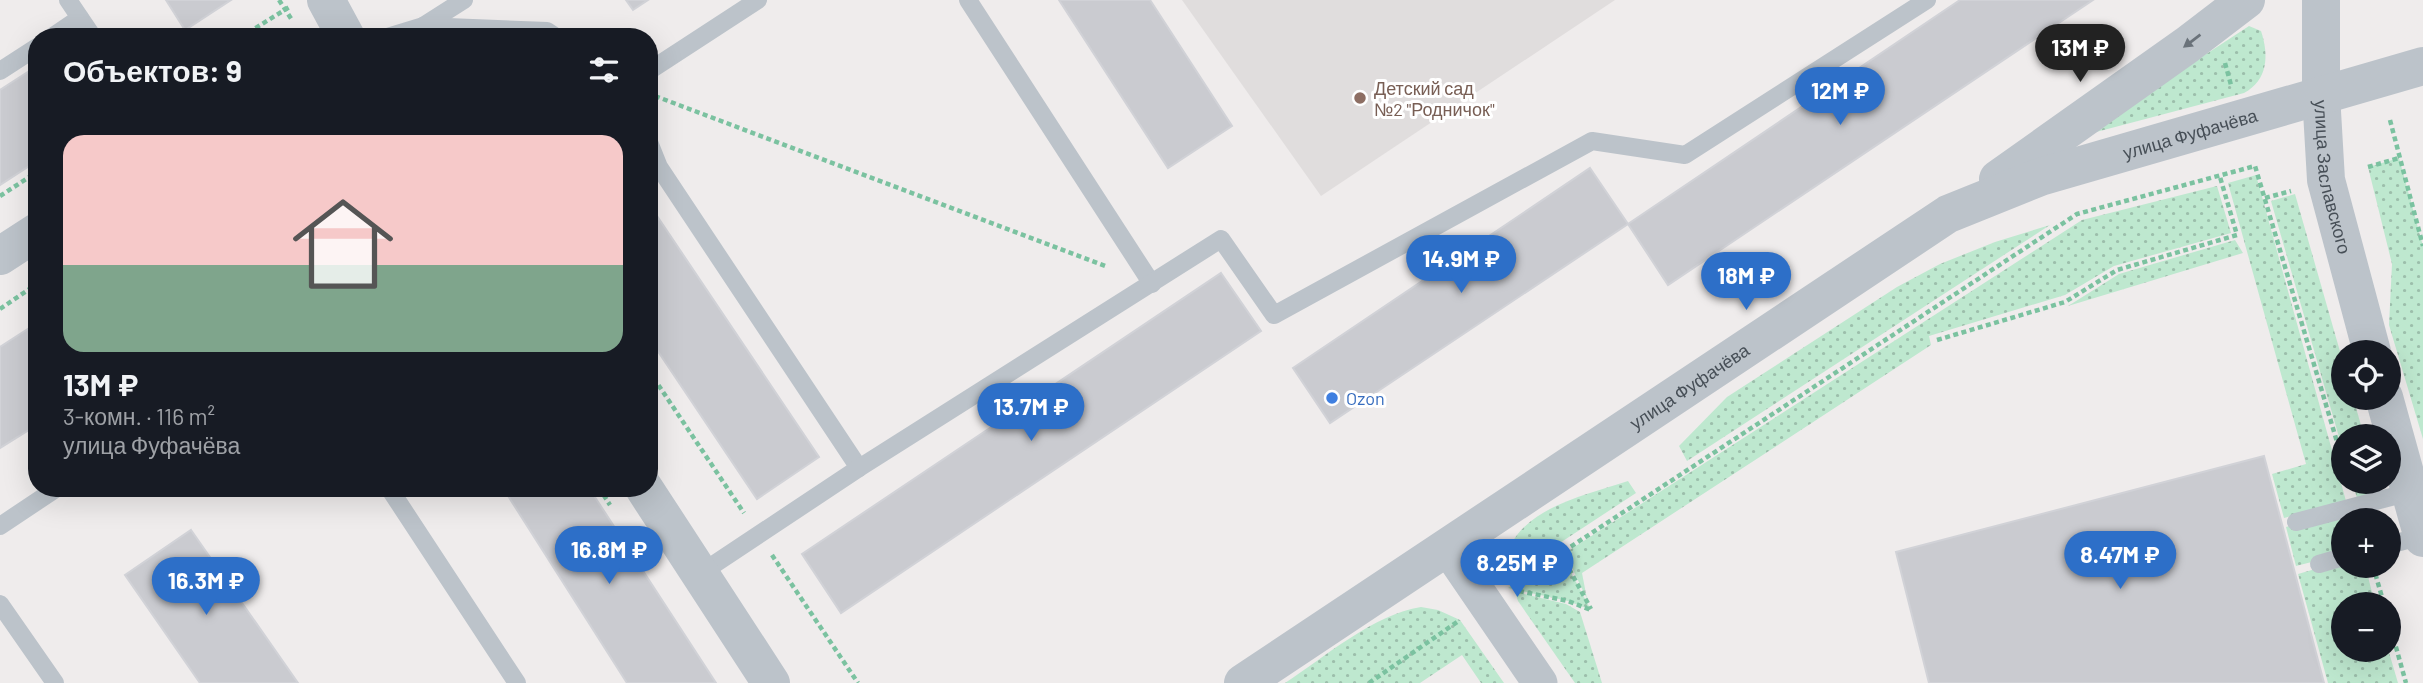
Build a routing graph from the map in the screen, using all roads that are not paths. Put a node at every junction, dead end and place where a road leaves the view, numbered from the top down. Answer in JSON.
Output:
{"nodes":[{"id":1,"x":68,"y":0,"type":"edge"},
{"id":2,"x":464,"y":0,"type":"edge"},
{"id":3,"x":758,"y":0,"type":"edge"},
{"id":4,"x":968,"y":0,"type":"edge"},
{"id":5,"x":1927,"y":0,"type":"edge"},
{"id":6,"x":2246,"y":0,"type":"edge"},
{"id":7,"x":2321,"y":0,"type":"edge"},
{"id":8,"x":310,"y":3,"type":"edge"},
{"id":9,"x":80,"y":18,"type":"junction"},
{"id":10,"x":423,"y":26,"type":"junction"},
{"id":11,"x":65,"y":28,"type":"edge"},
{"id":12,"x":87,"y":28,"type":"edge"},
{"id":13,"x":336,"y":28,"type":"edge"},
{"id":14,"x":416,"y":28,"type":"edge"},
{"id":15,"x":473,"y":28,"type":"edge"},
{"id":16,"x":28,"y":53,"type":"edge"},
{"id":17,"x":658,"y":65,"type":"edge"},
{"id":18,"x":2423,"y":66,"type":"edge"},
{"id":19,"x":0,"y":71,"type":"edge"},
{"id":20,"x":2321,"y":94,"type":"junction"},
{"id":21,"x":658,"y":164,"type":"edge"},
{"id":22,"x":1948,"y":214,"type":"junction"},
{"id":23,"x":28,"y":238,"type":"edge"},
{"id":24,"x":0,"y":256,"type":"edge"},
{"id":25,"x":1152,"y":284,"type":"junction"},
{"id":26,"x":2369,"y":340,"type":"edge"},
{"id":27,"x":2388,"y":410,"type":"edge"},
{"id":28,"x":859,"y":468,"type":"junction"},
{"id":29,"x":2410,"y":492,"type":"junction"},
{"id":30,"x":44,"y":497,"type":"edge"},
{"id":31,"x":395,"y":497,"type":"edge"},
{"id":32,"x":650,"y":497,"type":"edge"},
{"id":33,"x":2295,"y":522,"type":"dead end"},
{"id":34,"x":0,"y":526,"type":"edge"},
{"id":35,"x":2423,"y":537,"type":"edge"},
{"id":36,"x":2401,"y":542,"type":"edge"},
{"id":37,"x":1447,"y":547,"type":"junction"},
{"id":38,"x":2331,"y":560,"type":"edge"},
{"id":39,"x":2319,"y":564,"type":"dead end"},
{"id":40,"x":701,"y":573,"type":"junction"},
{"id":41,"x":0,"y":604,"type":"edge"},
{"id":42,"x":55,"y":683,"type":"edge"},
{"id":43,"x":517,"y":683,"type":"edge"},
{"id":44,"x":771,"y":683,"type":"edge"},
{"id":45,"x":1243,"y":683,"type":"edge"},
{"id":46,"x":1540,"y":683,"type":"edge"}],
"edges":[{"from":1,"to":9,"type":"lane"},
{"from":2,"to":10,"type":"lane"},
{"from":3,"to":17,"type":"lane"},
{"from":4,"to":25,"type":"lane"},
{"from":5,"to":25,"type":"lane"},
{"from":6,"to":22,"type":"street","one_way":true},
{"from":7,"to":20,"type":"street","name":"улица Заславского"},
{"from":8,"to":13,"type":"street"},
{"from":9,"to":11,"type":"lane"},
{"from":9,"to":12,"type":"lane"},
{"from":10,"to":14,"type":"lane"},
{"from":10,"to":15,"type":"lane"},
{"from":16,"to":19,"type":"lane"},
{"from":18,"to":20,"type":"street","name":"улица Фуфачёва"},
{"from":20,"to":22,"type":"street","name":"улица Фуфачёва"},
{"from":20,"to":26,"type":"street","name":"улица Заславского"},
{"from":21,"to":28,"type":"lane"},
{"from":22,"to":37,"type":"street","name":"улица Фуфачёва"},
{"from":23,"to":24,"type":"street"},
{"from":25,"to":28,"type":"lane"},
{"from":27,"to":29,"type":"street"},
{"from":28,"to":40,"type":"lane"},
{"from":29,"to":33,"type":"lane"},
{"from":29,"to":35,"type":"street"},
{"from":30,"to":34,"type":"lane"},
{"from":31,"to":43,"type":"lane"},
{"from":32,"to":40,"type":"street"},
{"from":35,"to":36,"type":"lane"},
{"from":37,"to":45,"type":"street","name":"улица Фуфачёва"},
{"from":37,"to":46,"type":"street"},
{"from":38,"to":39,"type":"lane"},
{"from":40,"to":44,"type":"street"},
{"from":41,"to":42,"type":"lane"}]}
